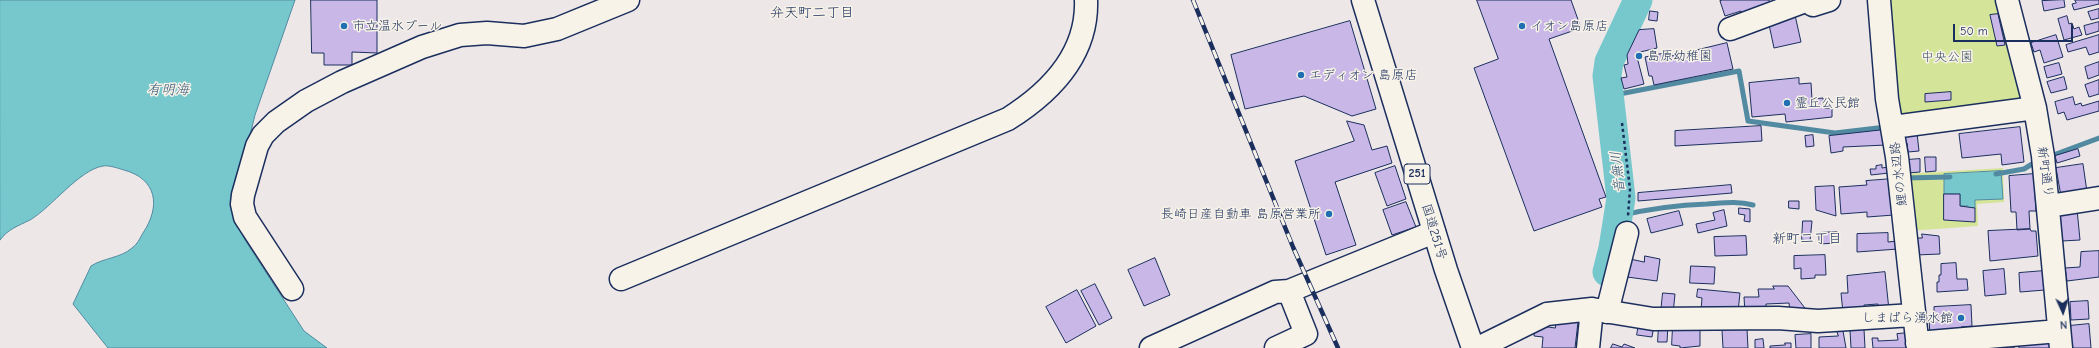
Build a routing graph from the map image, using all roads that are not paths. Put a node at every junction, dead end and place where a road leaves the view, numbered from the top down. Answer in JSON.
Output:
{"nodes":[{"id":1,"x":628,"y":0,"type":"edge"},
{"id":2,"x":1086,"y":0,"type":"edge"},
{"id":3,"x":1363,"y":0,"type":"edge"},
{"id":4,"x":1879,"y":0,"type":"edge"},
{"id":5,"x":1815,"y":1,"type":"edge"},
{"id":6,"x":2013,"y":1,"type":"edge"},
{"id":7,"x":1730,"y":29,"type":"dead end"},
{"id":8,"x":2035,"y":108,"type":"junction"},
{"id":9,"x":1893,"y":127,"type":"junction"},
{"id":10,"x":2099,"y":198,"type":"edge"},
{"id":11,"x":2049,"y":206,"type":"junction"},
{"id":12,"x":1434,"y":232,"type":"junction"},
{"id":13,"x":1627,"y":233,"type":"road end"},
{"id":14,"x":621,"y":279,"type":"dead end"},
{"id":15,"x":292,"y":289,"type":"dead end"},
{"id":16,"x":1289,"y":291,"type":"junction"},
{"id":17,"x":1599,"y":310,"type":"junction"},
{"id":18,"x":1913,"y":315,"type":"junction"},
{"id":19,"x":2060,"y":340,"type":"edge"},
{"id":20,"x":1917,"y":345,"type":"edge"},
{"id":21,"x":1151,"y":348,"type":"edge"},
{"id":22,"x":1276,"y":348,"type":"edge"},
{"id":23,"x":1473,"y":348,"type":"edge"},
{"id":24,"x":1478,"y":348,"type":"edge"},
{"id":25,"x":1588,"y":348,"type":"edge"}],
"edges":[{"from":1,"to":15,"type":"main road"},
{"from":2,"to":14,"type":"main road"},
{"from":3,"to":12,"type":"main road","name":"国道251号","number":"251"},
{"from":4,"to":9,"type":"main road","name":"鯉の水辺路"},
{"from":5,"to":7,"type":"main road"},
{"from":6,"to":8,"type":"main road","name":"新町通り"},
{"from":8,"to":9,"type":"main road"},
{"from":8,"to":11,"type":"main road","name":"新町通り"},
{"from":9,"to":18,"type":"main road","name":"鯉の水辺路"},
{"from":10,"to":11,"type":"main road"},
{"from":11,"to":19,"type":"main road","name":"新町通り"},
{"from":12,"to":16,"type":"main road"},
{"from":12,"to":23,"type":"main road","name":"国道251号","number":"251"},
{"from":13,"to":17,"type":"main road"},
{"from":16,"to":21,"type":"main road"},
{"from":16,"to":22,"type":"main road"},
{"from":17,"to":18,"type":"main road"},
{"from":17,"to":24,"type":"main road"},
{"from":17,"to":25,"type":"main road"},
{"from":18,"to":20,"type":"main road","name":"鯉の水辺路"},
{"from":19,"to":20,"type":"main road"}]}
